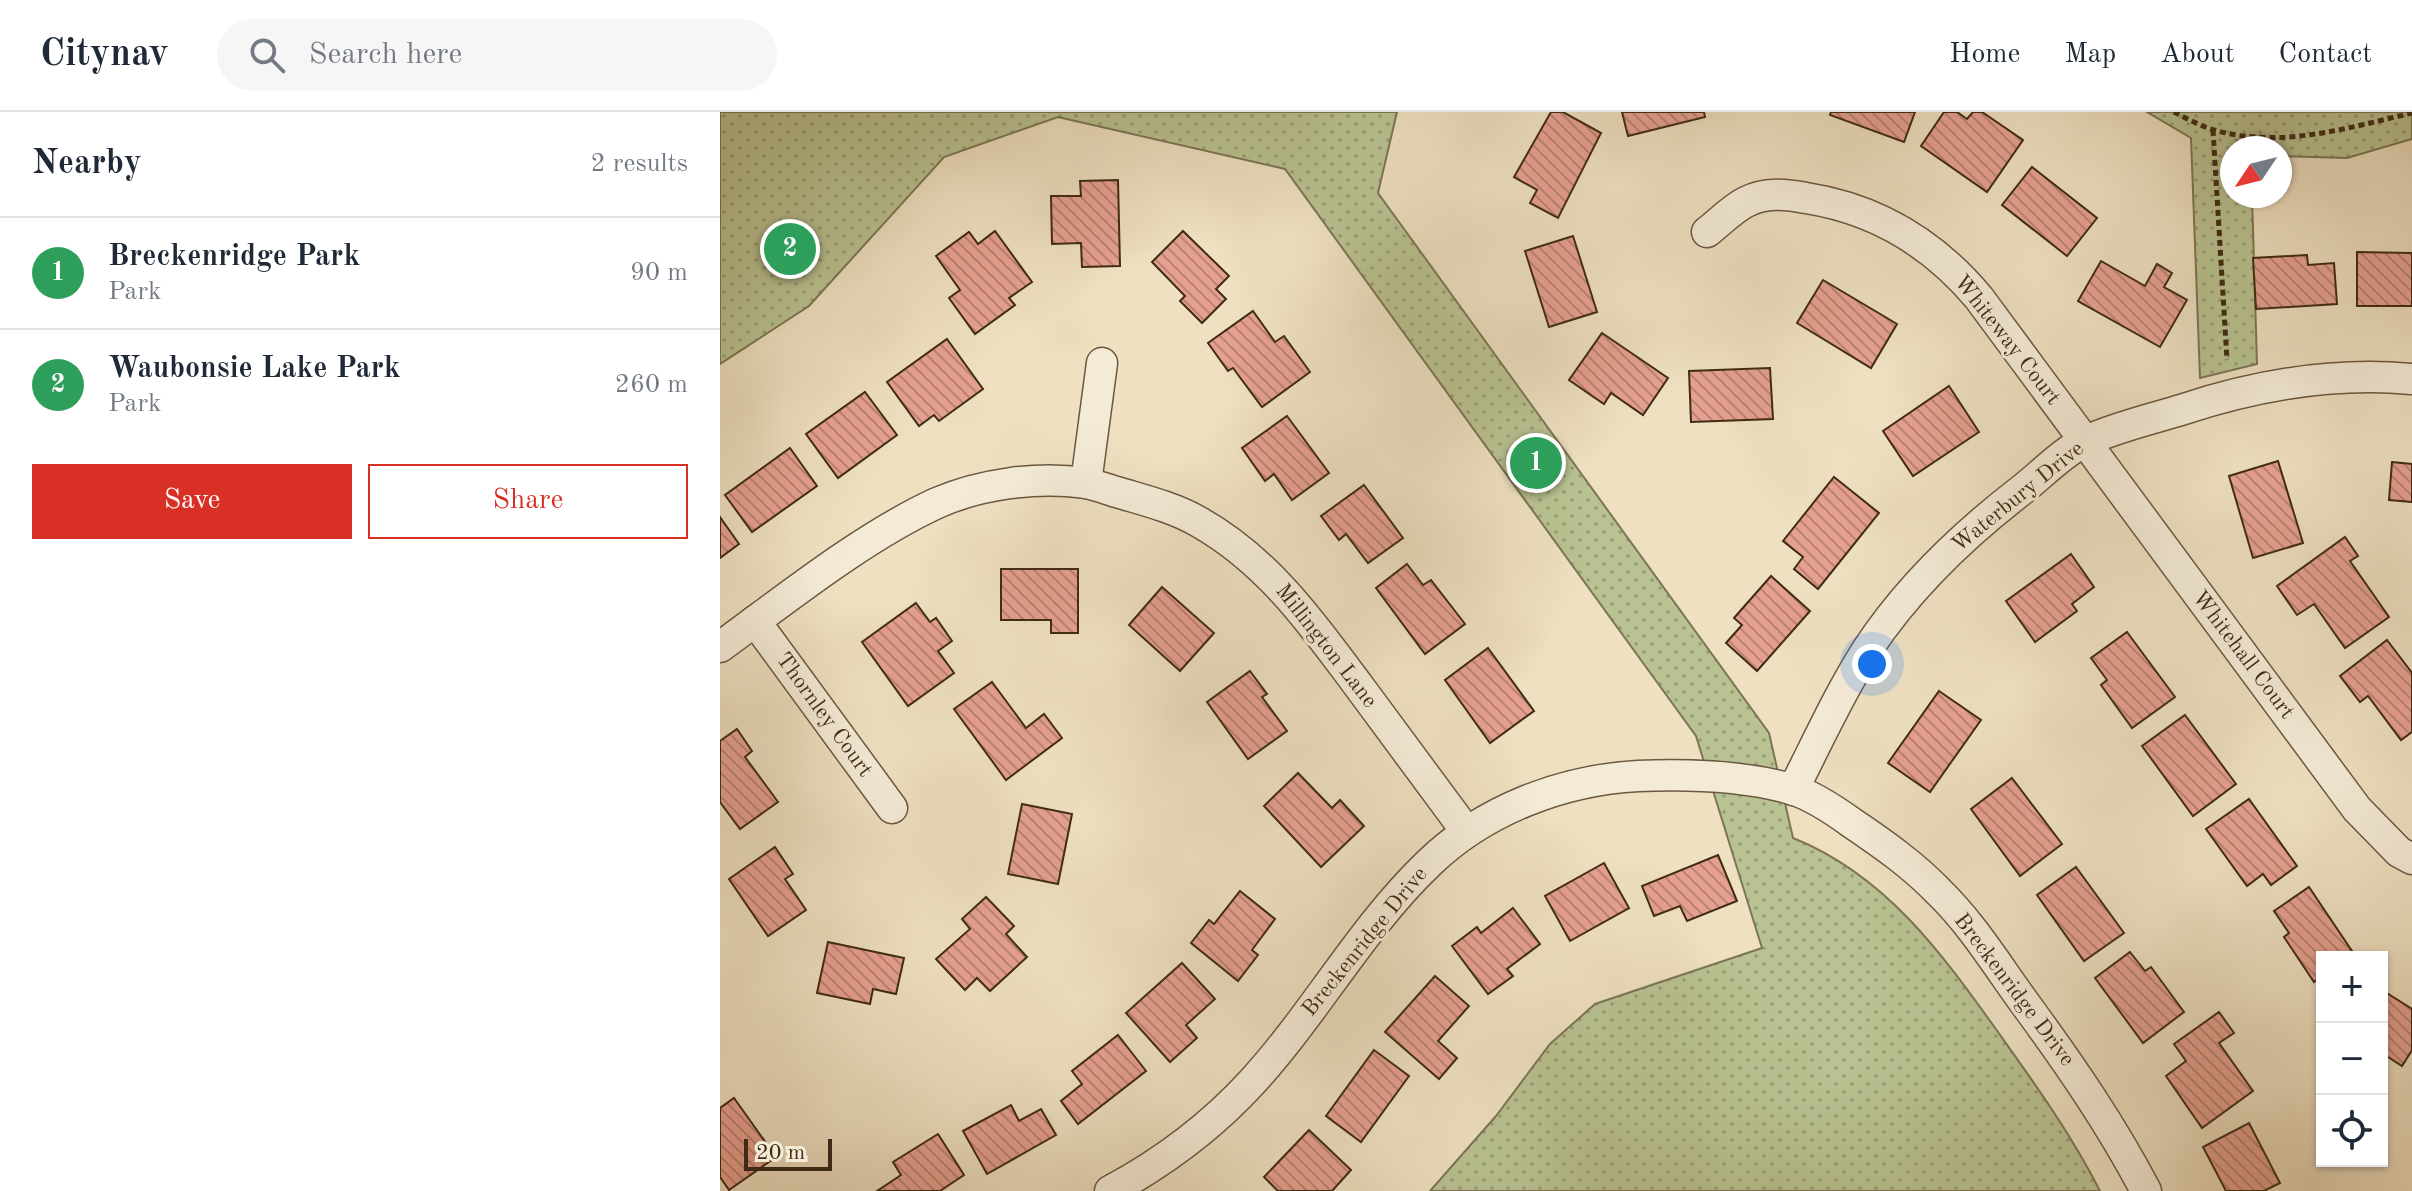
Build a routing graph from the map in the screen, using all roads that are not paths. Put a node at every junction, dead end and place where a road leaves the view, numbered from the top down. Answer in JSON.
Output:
{"nodes":[{"id":1,"x":1707,"y":232,"type":"dead end"},
{"id":2,"x":1102,"y":363,"type":"dead end"},
{"id":3,"x":2412,"y":379,"type":"edge"},
{"id":4,"x":2084,"y":441,"type":"junction"},
{"id":5,"x":1086,"y":483,"type":"junction"},
{"id":6,"x":755,"y":621,"type":"junction"},
{"id":7,"x":720,"y":647,"type":"edge"},
{"id":8,"x":1793,"y":790,"type":"junction"},
{"id":9,"x":892,"y":808,"type":"dead end"},
{"id":10,"x":1466,"y":831,"type":"junction"},
{"id":11,"x":2412,"y":859,"type":"edge"},
{"id":12,"x":1110,"y":1191,"type":"edge"},
{"id":13,"x":2146,"y":1191,"type":"edge"}],
"edges":[{"from":1,"to":4,"type":"street","name":"Whiteway Court"},
{"from":2,"to":5,"type":"street"},
{"from":3,"to":4,"type":"street","name":"Waterbury Drive"},
{"from":4,"to":8,"type":"street","name":"Waterbury Drive"},
{"from":4,"to":11,"type":"street","name":"Whitehall Court"},
{"from":5,"to":6,"type":"street","name":"Millington Lane"},
{"from":5,"to":10,"type":"street","name":"Millington Lane"},
{"from":6,"to":7,"type":"street","name":"Millington Lane"},
{"from":6,"to":9,"type":"street","name":"Thornley Court"},
{"from":8,"to":10,"type":"street","name":"Breckenridge Drive"},
{"from":8,"to":13,"type":"street","name":"Breckenridge Drive"},
{"from":10,"to":12,"type":"street","name":"Breckenridge Drive"}]}
